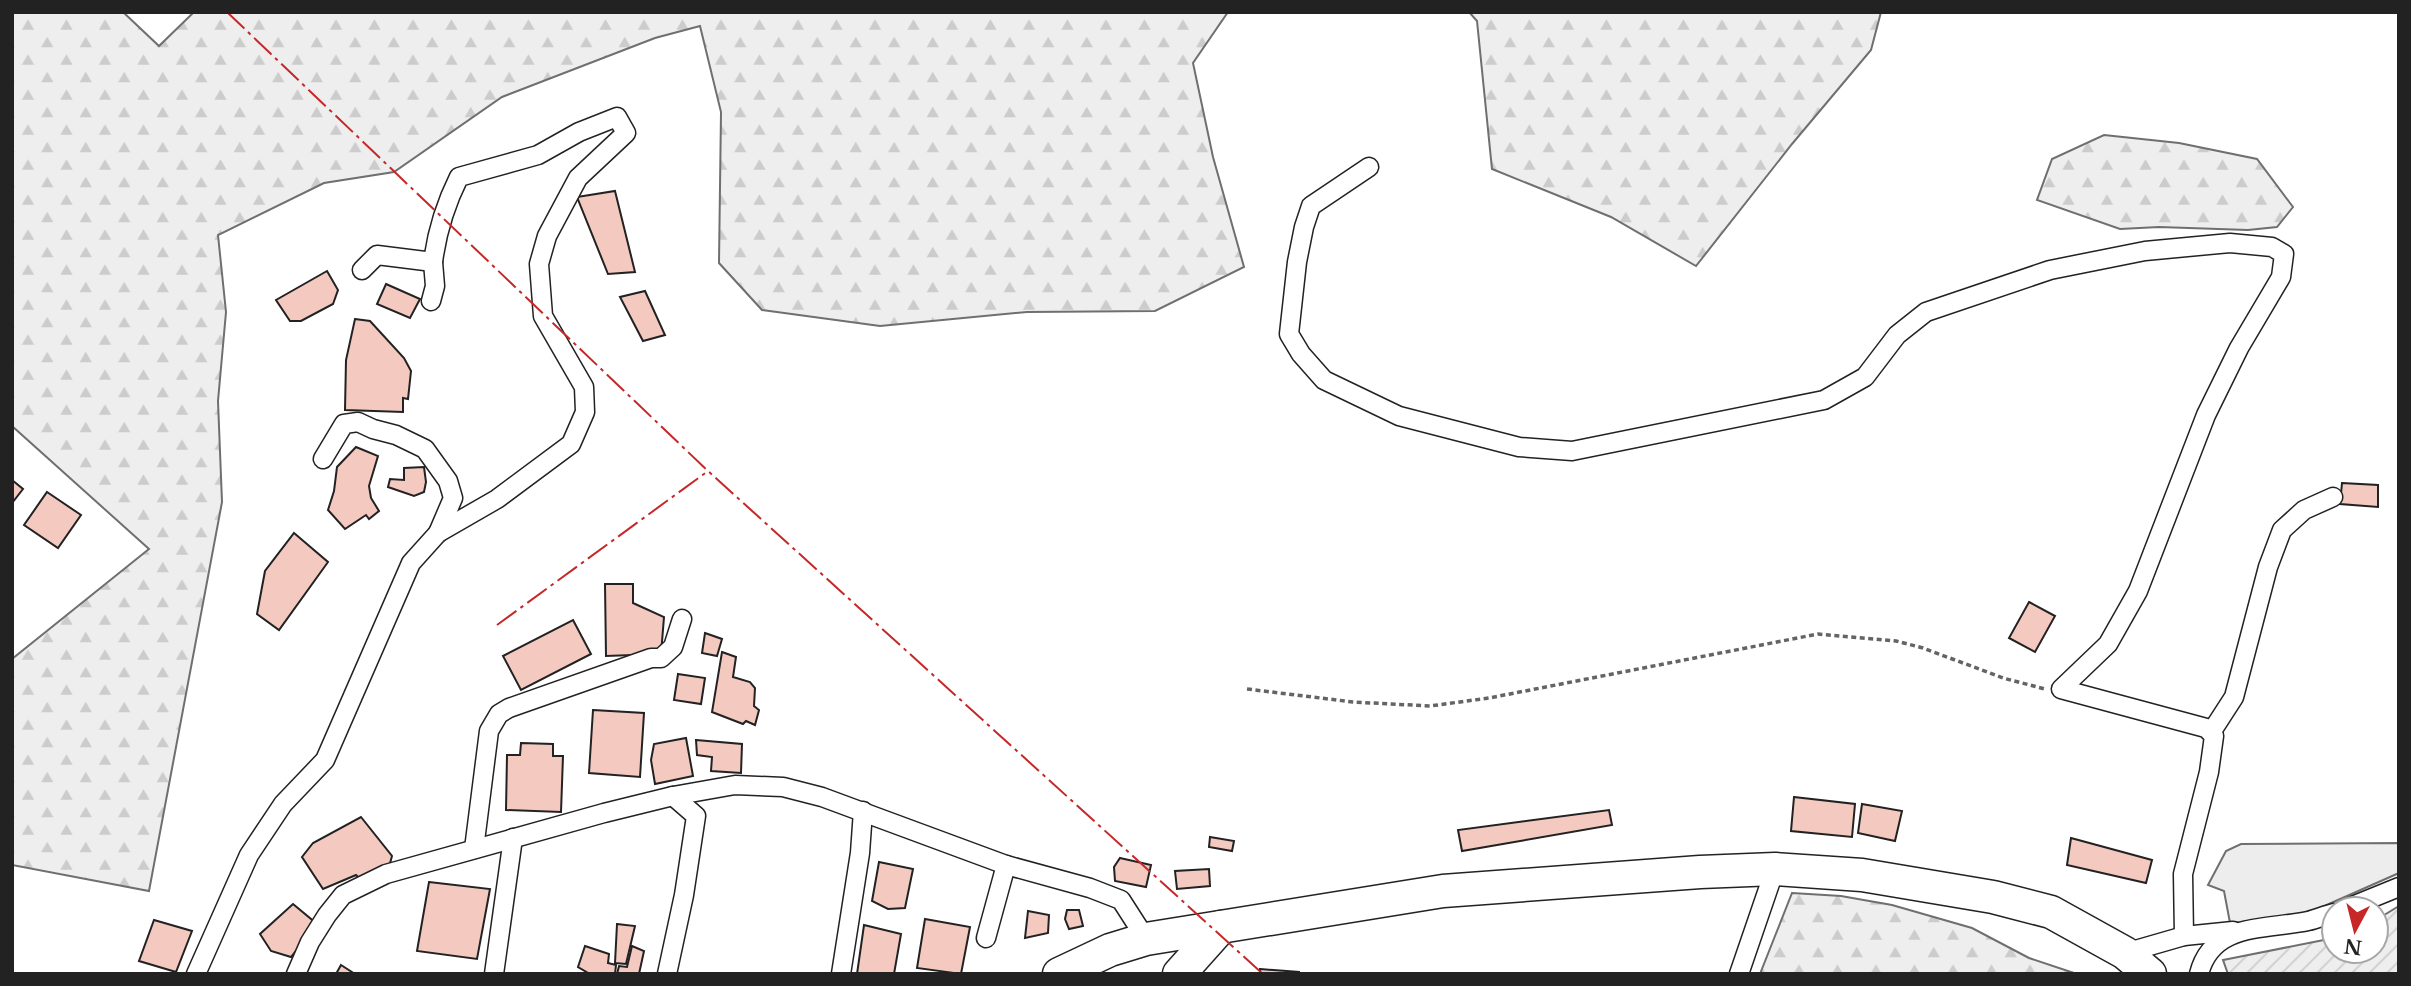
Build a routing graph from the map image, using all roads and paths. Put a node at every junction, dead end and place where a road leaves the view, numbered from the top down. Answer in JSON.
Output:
{"nodes":[{"id":1,"x":1368,"y":167,"type":"dead end"},
{"id":2,"x":433,"y":262,"type":"junction"},
{"id":3,"x":362,"y":270,"type":"dead end"},
{"id":4,"x":431,"y":300,"type":"dead end"},
{"id":5,"x":323,"y":459,"type":"dead end"},
{"id":6,"x":2333,"y":497,"type":"dead end"},
{"id":7,"x":438,"y":533,"type":"junction"},
{"id":8,"x":682,"y":619,"type":"dead end"},
{"id":9,"x":1247,"y":689,"type":"dead end"},
{"id":10,"x":2061,"y":689,"type":"junction"},
{"id":11,"x":2212,"y":731,"type":"junction"},
{"id":12,"x":673,"y":796,"type":"junction"},
{"id":13,"x":863,"y":811,"type":"junction"},
{"id":14,"x":513,"y":838,"type":"junction"},
{"id":15,"x":474,"y":849,"type":"junction"},
{"id":16,"x":1006,"y":865,"type":"junction"},
{"id":17,"x":1775,"y":869,"type":"junction"},
{"id":18,"x":2399,"y":887,"type":"edge"},
{"id":19,"x":2379,"y":895,"type":"edge"},
{"id":20,"x":2320,"y":917,"type":"edge"},
{"id":21,"x":1221,"y":927,"type":"junction"},
{"id":22,"x":2243,"y":930,"type":"junction"},
{"id":23,"x":2184,"y":936,"type":"junction"},
{"id":24,"x":986,"y":938,"type":"dead end"},
{"id":25,"x":1146,"y":939,"type":"junction"},
{"id":26,"x":2125,"y":953,"type":"junction"},
{"id":27,"x":196,"y":974,"type":"edge"},
{"id":28,"x":296,"y":974,"type":"edge"},
{"id":29,"x":494,"y":974,"type":"edge"},
{"id":30,"x":667,"y":974,"type":"edge"},
{"id":31,"x":841,"y":974,"type":"edge"},
{"id":32,"x":1059,"y":974,"type":"edge"},
{"id":33,"x":1167,"y":974,"type":"edge"},
{"id":34,"x":1180,"y":974,"type":"edge"},
{"id":35,"x":1739,"y":974,"type":"edge"},
{"id":36,"x":2150,"y":974,"type":"edge"},
{"id":37,"x":2199,"y":974,"type":"edge"}],
"edges":[{"from":1,"to":10,"type":"street"},
{"from":2,"to":3,"type":"street"},
{"from":2,"to":4,"type":"street"},
{"from":2,"to":7,"type":"street"},
{"from":5,"to":7,"type":"street"},
{"from":6,"to":11,"type":"street"},
{"from":7,"to":27,"type":"street"},
{"from":8,"to":15,"type":"street"},
{"from":9,"to":10,"type":"path"},
{"from":10,"to":11,"type":"street"},
{"from":11,"to":23,"type":"street"},
{"from":12,"to":13,"type":"street"},
{"from":12,"to":14,"type":"street"},
{"from":12,"to":30,"type":"street"},
{"from":13,"to":16,"type":"street"},
{"from":13,"to":31,"type":"street"},
{"from":14,"to":15,"type":"street"},
{"from":14,"to":29,"type":"street"},
{"from":15,"to":28,"type":"street"},
{"from":16,"to":24,"type":"street"},
{"from":16,"to":25,"type":"street"},
{"from":17,"to":21,"type":"highway"},
{"from":17,"to":26,"type":"highway"},
{"from":17,"to":35,"type":"street"},
{"from":18,"to":19,"type":"street"},
{"from":20,"to":22,"type":"street"},
{"from":21,"to":25,"type":"highway"},
{"from":21,"to":34,"type":"highway"},
{"from":22,"to":23,"type":"street"},
{"from":22,"to":37,"type":"street"},
{"from":23,"to":26,"type":"street"},
{"from":25,"to":32,"type":"highway"},
{"from":25,"to":33,"type":"highway"},
{"from":26,"to":36,"type":"highway"}]}
